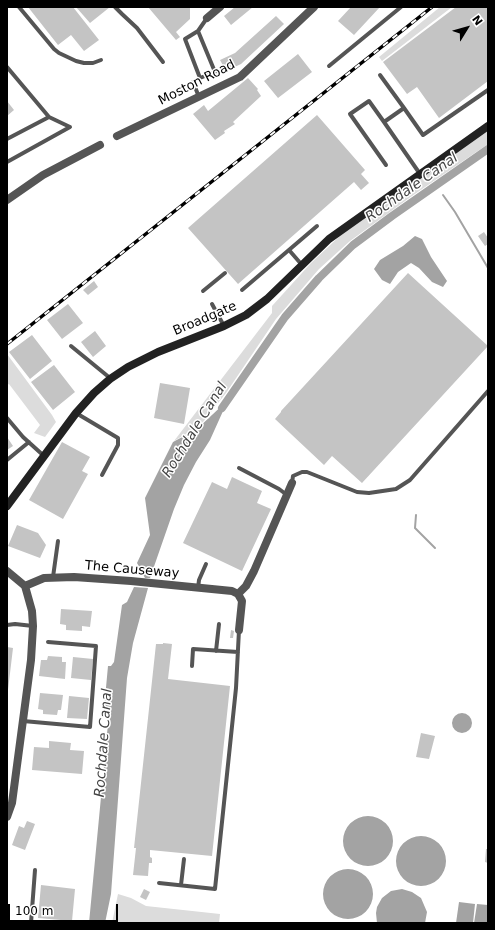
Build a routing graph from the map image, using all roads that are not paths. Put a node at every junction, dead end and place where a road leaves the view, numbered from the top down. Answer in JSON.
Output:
{"nodes":[{"id":1,"x":18,"y":7,"type":"edge"},
{"id":2,"x":116,"y":7,"type":"edge"},
{"id":3,"x":220,"y":7,"type":"edge"},
{"id":4,"x":314,"y":7,"type":"edge"},
{"id":5,"x":401,"y":7,"type":"edge"},
{"id":6,"x":207,"y":18,"type":"joint"},
{"id":7,"x":198,"y":31,"type":"junction"},
{"id":8,"x":101,"y":60,"type":"dead end"},
{"id":9,"x":163,"y":62,"type":"dead end"},
{"id":10,"x":7,"y":66,"type":"edge"},
{"id":11,"x":329,"y":66,"type":"dead end"},
{"id":12,"x":380,"y":75,"type":"dead end"},
{"id":13,"x":193,"y":82,"type":"dead end"},
{"id":14,"x":488,"y":90,"type":"edge"},
{"id":15,"x":199,"y":97,"type":"junction"},
{"id":16,"x":404,"y":108,"type":"junction"},
{"id":17,"x":49,"y":117,"type":"junction"},
{"id":18,"x":384,"y":122,"type":"junction"},
{"id":19,"x":488,"y":126,"type":"edge"},
{"id":20,"x":117,"y":136,"type":"dead end"},
{"id":21,"x":7,"y":139,"type":"edge"},
{"id":22,"x":100,"y":145,"type":"dead end"},
{"id":23,"x":7,"y":162,"type":"edge"},
{"id":24,"x":386,"y":164,"type":"dead end"},
{"id":25,"x":420,"y":174,"type":"junction"},
{"id":26,"x":7,"y":200,"type":"edge"},
{"id":27,"x":317,"y":226,"type":"dead end"},
{"id":28,"x":289,"y":250,"type":"junction"},
{"id":29,"x":302,"y":265,"type":"junction"},
{"id":30,"x":225,"y":273,"type":"dead end"},
{"id":31,"x":242,"y":290,"type":"dead end"},
{"id":32,"x":204,"y":291,"type":"dead end"},
{"id":33,"x":212,"y":304,"type":"dead end"},
{"id":34,"x":224,"y":326,"type":"junction"},
{"id":35,"x":71,"y":346,"type":"dead end"},
{"id":36,"x":110,"y":379,"type":"junction"},
{"id":37,"x":488,"y":391,"type":"edge"},
{"id":38,"x":76,"y":413,"type":"junction"},
{"id":39,"x":7,"y":418,"type":"edge"},
{"id":40,"x":29,"y":442,"type":"junction"},
{"id":41,"x":44,"y":456,"type":"junction"},
{"id":42,"x":7,"y":460,"type":"edge"},
{"id":43,"x":239,"y":468,"type":"dead end"},
{"id":44,"x":102,"y":475,"type":"dead end"},
{"id":45,"x":292,"y":483,"type":"joint"},
{"id":46,"x":287,"y":495,"type":"junction"},
{"id":47,"x":7,"y":506,"type":"edge"},
{"id":48,"x":58,"y":541,"type":"dead end"},
{"id":49,"x":206,"y":564,"type":"dead end"},
{"id":50,"x":7,"y":571,"type":"edge"},
{"id":51,"x":53,"y":578,"type":"junction"},
{"id":52,"x":25,"y":586,"type":"junction"},
{"id":53,"x":198,"y":588,"type":"junction"},
{"id":54,"x":238,"y":594,"type":"junction"},
{"id":55,"x":219,"y":624,"type":"dead end"},
{"id":56,"x":7,"y":625,"type":"edge"},
{"id":57,"x":33,"y":626,"type":"junction"},
{"id":58,"x":239,"y":630,"type":"joint"},
{"id":59,"x":48,"y":642,"type":"dead end"},
{"id":60,"x":216,"y":651,"type":"junction"},
{"id":61,"x":238,"y":652,"type":"junction"},
{"id":62,"x":192,"y":666,"type":"dead end"},
{"id":63,"x":23,"y":721,"type":"junction"},
{"id":64,"x":7,"y":817,"type":"edge"},
{"id":65,"x":184,"y":859,"type":"dead end"},
{"id":66,"x":35,"y":870,"type":"dead end"},
{"id":67,"x":159,"y":883,"type":"dead end"},
{"id":68,"x":181,"y":885,"type":"junction"},
{"id":69,"x":31,"y":923,"type":"edge"}],
"edges":[{"from":1,"to":8,"type":"lane"},
{"from":2,"to":9,"type":"lane"},
{"from":3,"to":6,"type":"street"},
{"from":4,"to":15,"type":"street","name":"Moston Road"},
{"from":5,"to":11,"type":"lane"},
{"from":6,"to":7,"type":"lane"},
{"from":7,"to":7,"type":"lane"},
{"from":10,"to":17,"type":"lane"},
{"from":12,"to":16,"type":"lane"},
{"from":13,"to":15,"type":"lane"},
{"from":14,"to":16,"type":"lane"},
{"from":15,"to":20,"type":"street","name":"Moston Road"},
{"from":16,"to":18,"type":"lane"},
{"from":17,"to":21,"type":"lane"},
{"from":17,"to":23,"type":"lane"},
{"from":18,"to":24,"type":"lane"},
{"from":18,"to":25,"type":"lane"},
{"from":19,"to":25,"type":"street","name":"Broadgate"},
{"from":22,"to":26,"type":"street"},
{"from":25,"to":29,"type":"street","name":"Broadgate"},
{"from":27,"to":28,"type":"lane"},
{"from":28,"to":29,"type":"lane"},
{"from":28,"to":31,"type":"lane"},
{"from":29,"to":34,"type":"street","name":"Broadgate"},
{"from":30,"to":32,"type":"lane"},
{"from":33,"to":34,"type":"lane"},
{"from":34,"to":36,"type":"street","name":"Broadgate"},
{"from":35,"to":36,"type":"lane"},
{"from":36,"to":38,"type":"street","name":"Broadgate"},
{"from":37,"to":45,"type":"lane"},
{"from":38,"to":41,"type":"street","name":"Broadgate"},
{"from":38,"to":44,"type":"lane"},
{"from":39,"to":40,"type":"lane"},
{"from":40,"to":41,"type":"lane"},
{"from":40,"to":42,"type":"lane"},
{"from":41,"to":47,"type":"street","name":"Broadgate"},
{"from":43,"to":46,"type":"lane"},
{"from":45,"to":46,"type":"street"},
{"from":46,"to":54,"type":"street"},
{"from":48,"to":51,"type":"lane"},
{"from":49,"to":53,"type":"lane"},
{"from":50,"to":52,"type":"street"},
{"from":51,"to":52,"type":"street","name":"The Causeway"},
{"from":51,"to":53,"type":"street","name":"The Causeway"},
{"from":52,"to":57,"type":"street"},
{"from":53,"to":54,"type":"street","name":"The Causeway"},
{"from":54,"to":58,"type":"street"},
{"from":55,"to":60,"type":"lane"},
{"from":56,"to":57,"type":"lane"},
{"from":57,"to":63,"type":"street"},
{"from":58,"to":61,"type":"lane"},
{"from":59,"to":63,"type":"lane"},
{"from":60,"to":61,"type":"lane"},
{"from":60,"to":62,"type":"lane"},
{"from":61,"to":68,"type":"lane"},
{"from":63,"to":64,"type":"street"},
{"from":65,"to":68,"type":"lane"},
{"from":66,"to":69,"type":"lane"},
{"from":67,"to":68,"type":"lane"}]}
